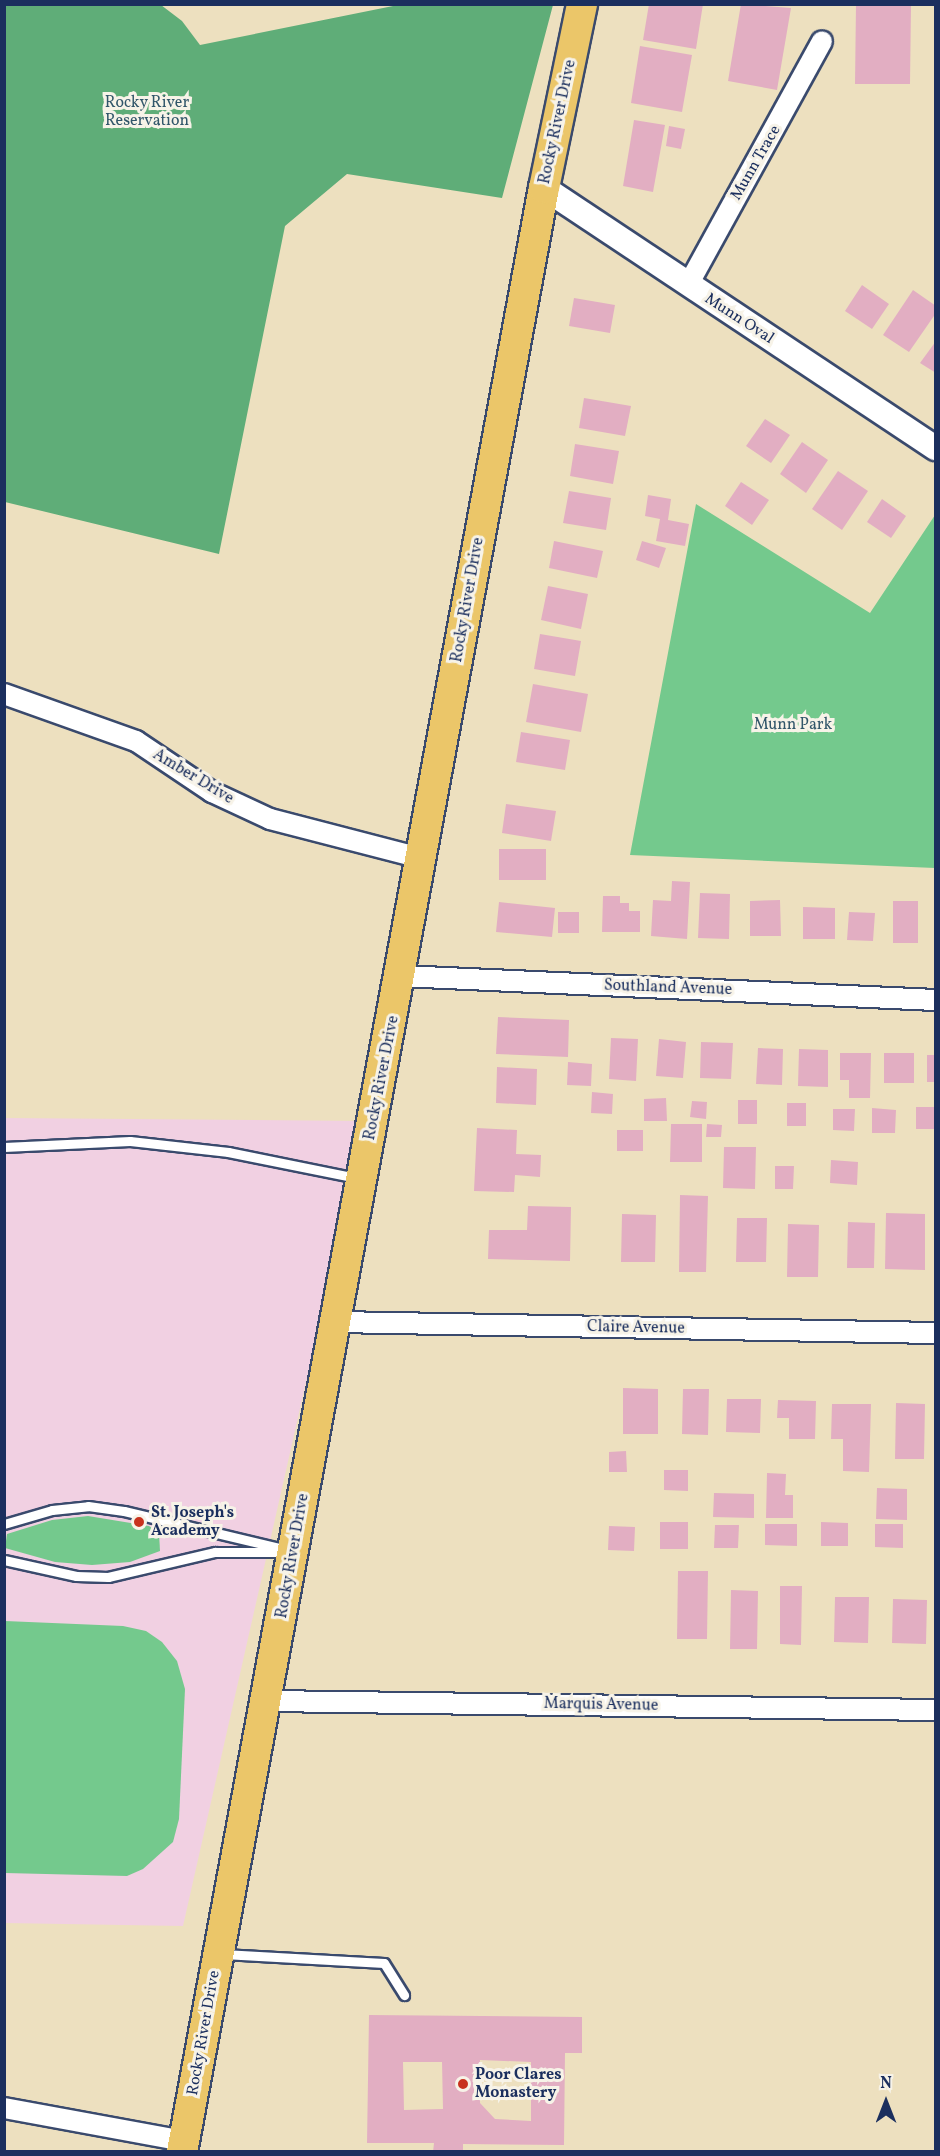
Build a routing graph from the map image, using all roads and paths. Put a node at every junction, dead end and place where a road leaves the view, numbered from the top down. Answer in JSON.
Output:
{"nodes":[{"id":1,"x":582,"y":4,"type":"edge"},
{"id":2,"x":822,"y":41,"type":"dead end"},
{"id":3,"x":544,"y":188,"type":"junction"},
{"id":4,"x":688,"y":285,"type":"junction"},
{"id":5,"x":936,"y":447,"type":"edge"},
{"id":6,"x":4,"y":694,"type":"edge"},
{"id":7,"x":421,"y":858,"type":"junction"},
{"id":8,"x":401,"y":976,"type":"junction"},
{"id":9,"x":936,"y":999,"type":"edge"},
{"id":10,"x":4,"y":1147,"type":"edge"},
{"id":11,"x":363,"y":1179,"type":"junction"},
{"id":12,"x":336,"y":1322,"type":"junction"},
{"id":13,"x":936,"y":1333,"type":"edge"},
{"id":14,"x":4,"y":1524,"type":"edge"},
{"id":15,"x":293,"y":1552,"type":"junction"},
{"id":16,"x":4,"y":1560,"type":"edge"},
{"id":17,"x":266,"y":1701,"type":"junction"},
{"id":18,"x":936,"y":1710,"type":"edge"},
{"id":19,"x":218,"y":1954,"type":"junction"},
{"id":20,"x":404,"y":1995,"type":"dead end"},
{"id":21,"x":4,"y":2108,"type":"edge"},
{"id":22,"x":183,"y":2146,"type":"edge"}],
"edges":[{"from":1,"to":3,"type":"main road","name":"Rocky River Drive"},
{"from":2,"to":4,"type":"street","name":"Munn Trace"},
{"from":3,"to":4,"type":"street","name":"Munn Oval"},
{"from":3,"to":7,"type":"main road","name":"Rocky River Drive"},
{"from":4,"to":5,"type":"street","name":"Munn Oval"},
{"from":6,"to":7,"type":"street","name":"Amber Drive"},
{"from":7,"to":8,"type":"main road","name":"Rocky River Drive"},
{"from":8,"to":9,"type":"street","name":"Southland Avenue"},
{"from":8,"to":11,"type":"main road","name":"Rocky River Drive"},
{"from":10,"to":11,"type":"lane"},
{"from":11,"to":12,"type":"main road","name":"Rocky River Drive"},
{"from":12,"to":13,"type":"street","name":"Claire Avenue"},
{"from":12,"to":15,"type":"main road","name":"Rocky River Drive"},
{"from":14,"to":15,"type":"lane"},
{"from":15,"to":16,"type":"lane"},
{"from":15,"to":17,"type":"main road","name":"Rocky River Drive"},
{"from":17,"to":18,"type":"street","name":"Marquis Avenue"},
{"from":17,"to":19,"type":"main road","name":"Rocky River Drive"},
{"from":19,"to":20,"type":"lane"},
{"from":19,"to":22,"type":"main road","name":"Rocky River Drive"},
{"from":21,"to":22,"type":"street"}]}
